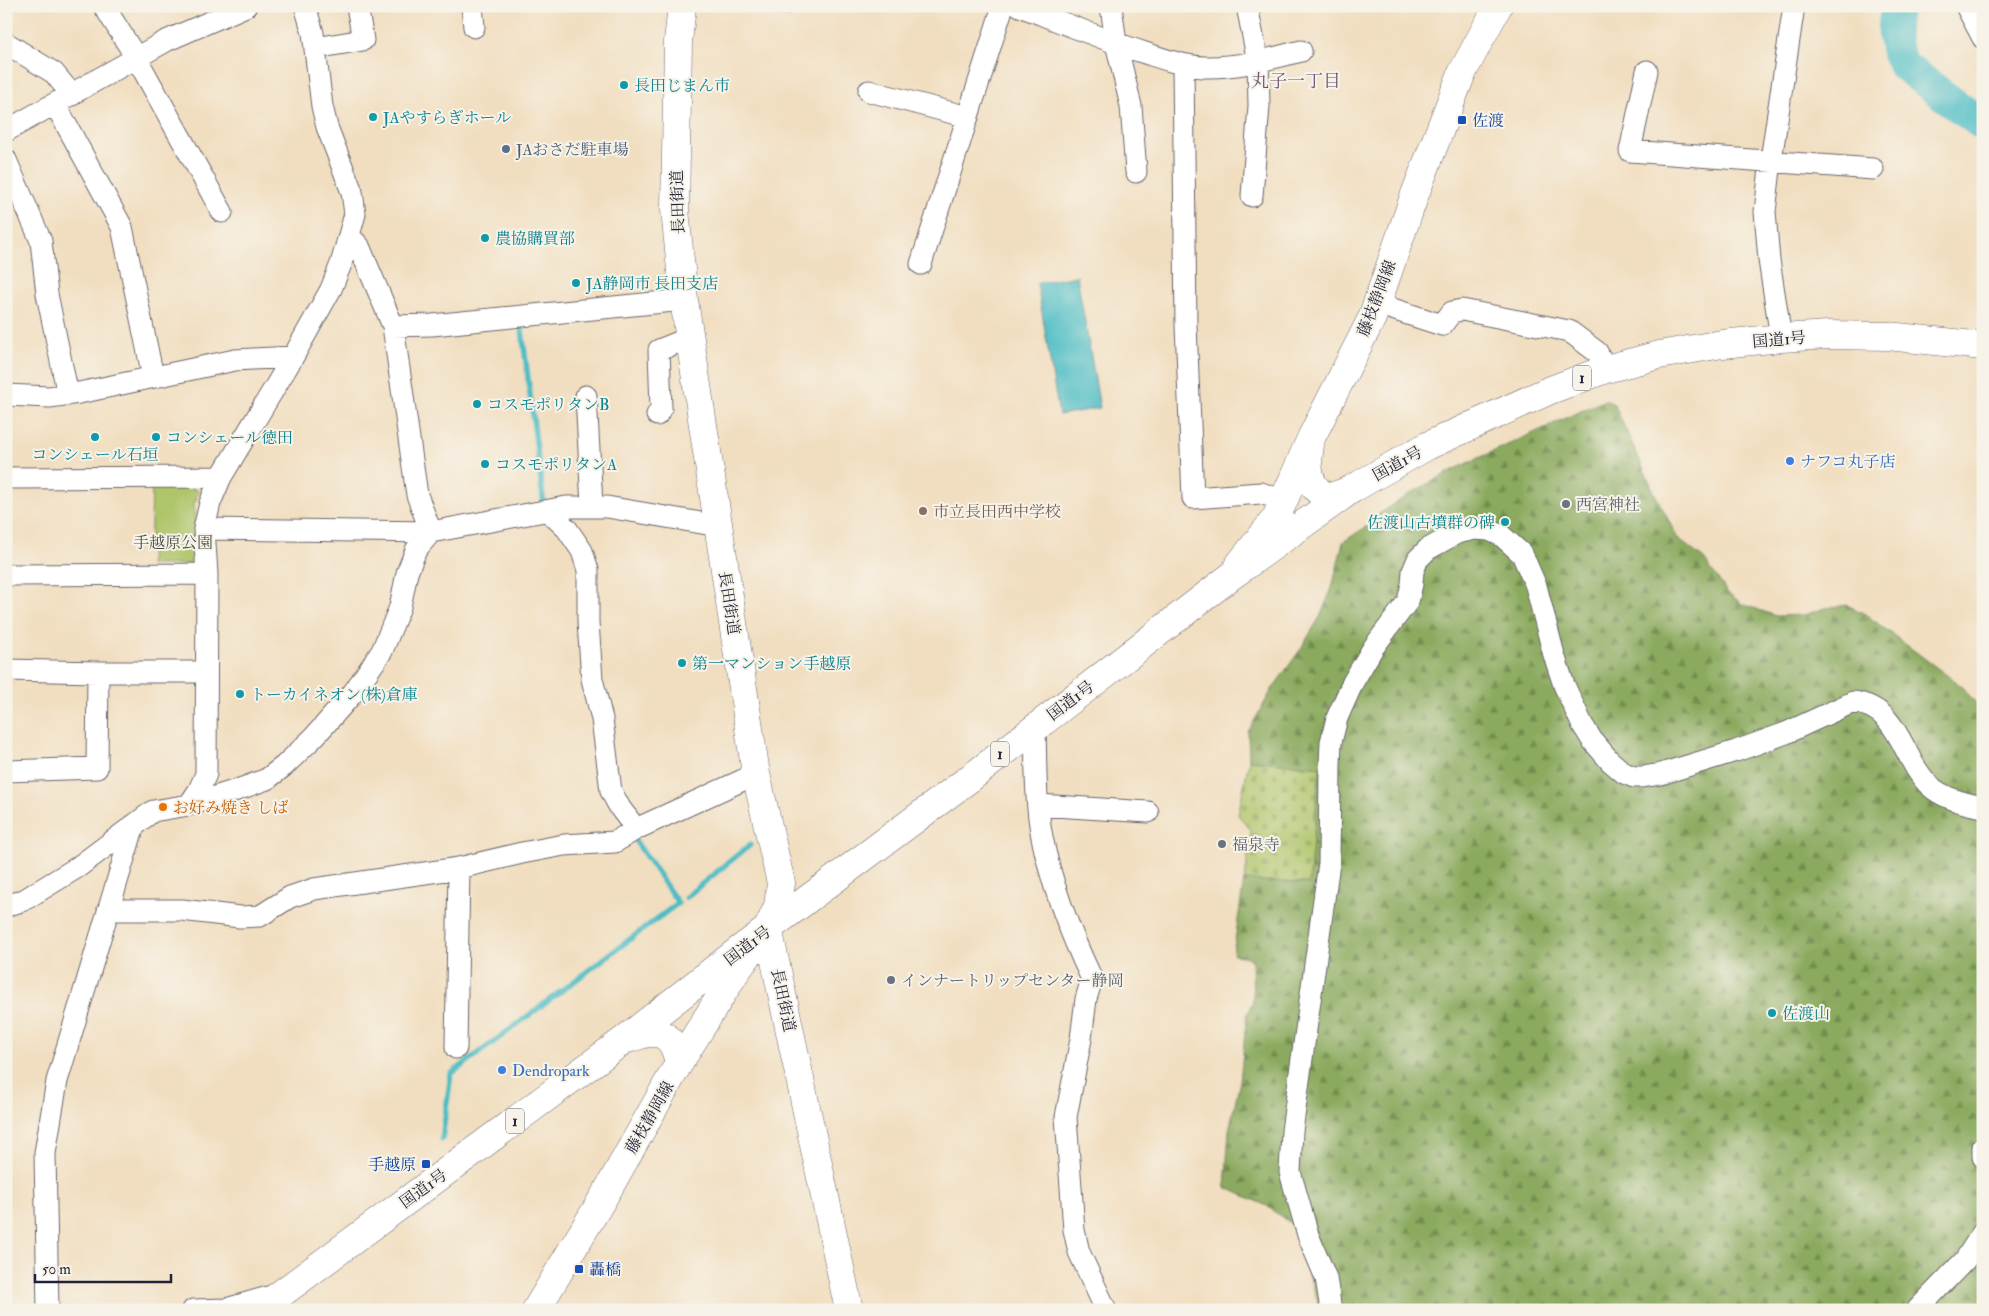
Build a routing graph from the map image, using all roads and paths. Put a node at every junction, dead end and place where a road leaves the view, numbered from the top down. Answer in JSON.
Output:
{"nodes":[{"id":1,"x":104,"y":6,"type":"edge"},
{"id":2,"x":246,"y":6,"type":"edge"},
{"id":3,"x":305,"y":6,"type":"edge"},
{"id":4,"x":356,"y":6,"type":"edge"},
{"id":5,"x":682,"y":6,"type":"edge"},
{"id":6,"x":1003,"y":6,"type":"edge"},
{"id":7,"x":1020,"y":6,"type":"edge"},
{"id":8,"x":1111,"y":6,"type":"edge"},
{"id":9,"x":1247,"y":6,"type":"edge"},
{"id":10,"x":1498,"y":6,"type":"edge"},
{"id":11,"x":1794,"y":6,"type":"edge"},
{"id":12,"x":1966,"y":6,"type":"edge"},
{"id":13,"x":1983,"y":38,"type":"edge"},
{"id":14,"x":6,"y":43,"type":"edge"},
{"id":15,"x":1116,"y":44,"type":"junction"},
{"id":16,"x":315,"y":48,"type":"junction"},
{"id":17,"x":1301,"y":51,"type":"dead end"},
{"id":18,"x":138,"y":59,"type":"junction"},
{"id":19,"x":1258,"y":62,"type":"junction"},
{"id":20,"x":1183,"y":65,"type":"junction"},
{"id":21,"x":1647,"y":71,"type":"dead end"},
{"id":22,"x":868,"y":91,"type":"dead end"},
{"id":23,"x":64,"y":100,"type":"junction"},
{"id":24,"x":968,"y":117,"type":"junction"},
{"id":25,"x":6,"y":131,"type":"edge"},
{"id":26,"x":6,"y":160,"type":"edge"},
{"id":27,"x":1771,"y":160,"type":"junction"},
{"id":28,"x":1873,"y":169,"type":"dead end"},
{"id":29,"x":1136,"y":172,"type":"dead end"},
{"id":30,"x":1252,"y":196,"type":"dead end"},
{"id":31,"x":222,"y":212,"type":"dead end"},
{"id":32,"x":349,"y":236,"type":"junction"},
{"id":33,"x":921,"y":264,"type":"dead end"},
{"id":34,"x":684,"y":300,"type":"junction"},
{"id":35,"x":1377,"y":304,"type":"junction"},
{"id":36,"x":393,"y":326,"type":"junction"},
{"id":37,"x":689,"y":338,"type":"junction"},
{"id":38,"x":1781,"y":338,"type":"junction"},
{"id":39,"x":1983,"y":346,"type":"edge"},
{"id":40,"x":293,"y":356,"type":"junction"},
{"id":41,"x":1606,"y":369,"type":"junction"},
{"id":42,"x":153,"y":377,"type":"junction"},
{"id":43,"x":6,"y":395,"type":"edge"},
{"id":44,"x":68,"y":395,"type":"junction"},
{"id":45,"x":586,"y":396,"type":"dead end"},
{"id":46,"x":657,"y":415,"type":"dead end"},
{"id":47,"x":1312,"y":436,"type":"junction"},
{"id":48,"x":221,"y":477,"type":"junction"},
{"id":49,"x":6,"y":478,"type":"edge"},
{"id":50,"x":1352,"y":489,"type":"junction"},
{"id":51,"x":1284,"y":501,"type":"junction"},
{"id":52,"x":592,"y":506,"type":"junction"},
{"id":53,"x":548,"y":511,"type":"junction"},
{"id":54,"x":719,"y":526,"type":"junction"},
{"id":55,"x":204,"y":528,"type":"junction"},
{"id":56,"x":431,"y":532,"type":"junction"},
{"id":57,"x":6,"y":574,"type":"edge"},
{"id":58,"x":207,"y":574,"type":"junction"},
{"id":59,"x":1230,"y":577,"type":"junction"},
{"id":60,"x":6,"y":670,"type":"edge"},
{"id":61,"x":98,"y":672,"type":"junction"},
{"id":62,"x":206,"y":672,"type":"junction"},
{"id":63,"x":1035,"y":726,"type":"junction"},
{"id":64,"x":6,"y":771,"type":"edge"},
{"id":65,"x":756,"y":774,"type":"junction"},
{"id":66,"x":188,"y":805,"type":"junction"},
{"id":67,"x":1039,"y":805,"type":"junction"},
{"id":68,"x":1983,"y":807,"type":"edge"},
{"id":69,"x":1148,"y":812,"type":"dead end"},
{"id":70,"x":134,"y":824,"type":"junction"},
{"id":71,"x":636,"y":829,"type":"junction"},
{"id":72,"x":459,"y":868,"type":"junction"},
{"id":73,"x":6,"y":906,"type":"edge"},
{"id":74,"x":108,"y":910,"type":"junction"},
{"id":75,"x":768,"y":928,"type":"junction"},
{"id":76,"x":624,"y":1040,"type":"junction"},
{"id":77,"x":456,"y":1048,"type":"dead end"},
{"id":78,"x":680,"y":1063,"type":"junction"},
{"id":79,"x":1983,"y":1147,"type":"edge"},
{"id":80,"x":1983,"y":1157,"type":"edge"},
{"id":81,"x":1983,"y":1232,"type":"edge"},
{"id":82,"x":282,"y":1293,"type":"junction"},
{"id":83,"x":48,"y":1310,"type":"edge"},
{"id":84,"x":192,"y":1310,"type":"edge"},
{"id":85,"x":259,"y":1310,"type":"edge"},
{"id":86,"x":536,"y":1310,"type":"edge"},
{"id":87,"x":849,"y":1310,"type":"edge"},
{"id":88,"x":1106,"y":1310,"type":"edge"},
{"id":89,"x":1331,"y":1310,"type":"edge"},
{"id":90,"x":1917,"y":1310,"type":"edge"}],
"edges":[{"from":1,"to":18,"type":"street"},
{"from":2,"to":18,"type":"street"},
{"from":3,"to":16,"type":"street"},
{"from":4,"to":16,"type":"street"},
{"from":5,"to":34,"type":"main road","name":"長田街道"},
{"from":6,"to":24,"type":"street"},
{"from":7,"to":15,"type":"street"},
{"from":8,"to":15,"type":"street"},
{"from":9,"to":19,"type":"street"},
{"from":10,"to":35,"type":"main road","name":"藤枝静岡線"},
{"from":11,"to":27,"type":"street"},
{"from":12,"to":13,"type":"street"},
{"from":14,"to":23,"type":"street"},
{"from":15,"to":20,"type":"street"},
{"from":15,"to":29,"type":"street"},
{"from":16,"to":32,"type":"street"},
{"from":17,"to":19,"type":"street"},
{"from":18,"to":23,"type":"street"},
{"from":18,"to":31,"type":"street"},
{"from":19,"to":20,"type":"street"},
{"from":19,"to":30,"type":"street"},
{"from":20,"to":51,"type":"street"},
{"from":21,"to":27,"type":"street"},
{"from":22,"to":24,"type":"street"},
{"from":23,"to":25,"type":"street"},
{"from":23,"to":42,"type":"street"},
{"from":24,"to":33,"type":"street"},
{"from":26,"to":44,"type":"street"},
{"from":27,"to":28,"type":"street"},
{"from":27,"to":38,"type":"street"},
{"from":32,"to":36,"type":"street"},
{"from":32,"to":40,"type":"street"},
{"from":34,"to":36,"type":"street"},
{"from":34,"to":37,"type":"main road","name":"長田街道"},
{"from":35,"to":41,"type":"street"},
{"from":35,"to":47,"type":"main road","name":"藤枝静岡線"},
{"from":36,"to":56,"type":"street"},
{"from":37,"to":46,"type":"street"},
{"from":37,"to":54,"type":"main road","name":"長田街道"},
{"from":38,"to":39,"type":"main road","name":"国道1号","number":"1"},
{"from":38,"to":41,"type":"main road","name":"国道1号","number":"1"},
{"from":40,"to":42,"type":"street"},
{"from":40,"to":48,"type":"street"},
{"from":41,"to":50,"type":"main road","name":"国道1号","number":"1"},
{"from":42,"to":44,"type":"street"},
{"from":43,"to":44,"type":"street"},
{"from":45,"to":52,"type":"street"},
{"from":47,"to":50,"type":"main road"},
{"from":47,"to":51,"type":"main road","name":"藤枝静岡線"},
{"from":48,"to":49,"type":"street"},
{"from":48,"to":55,"type":"street"},
{"from":50,"to":59,"type":"main road","name":"国道1号","number":"1"},
{"from":51,"to":59,"type":"main road","name":"藤枝静岡線"},
{"from":52,"to":53,"type":"street"},
{"from":52,"to":54,"type":"street"},
{"from":53,"to":56,"type":"street"},
{"from":53,"to":71,"type":"street"},
{"from":54,"to":65,"type":"main road","name":"長田街道"},
{"from":55,"to":56,"type":"street"},
{"from":55,"to":58,"type":"street"},
{"from":56,"to":66,"type":"street"},
{"from":57,"to":58,"type":"street"},
{"from":58,"to":62,"type":"street"},
{"from":59,"to":63,"type":"main road","name":"国道1号","number":"1"},
{"from":60,"to":61,"type":"street"},
{"from":61,"to":62,"type":"street"},
{"from":61,"to":64,"type":"street"},
{"from":62,"to":66,"type":"street"},
{"from":63,"to":67,"type":"street"},
{"from":63,"to":75,"type":"main road","name":"国道1号","number":"1"},
{"from":65,"to":71,"type":"street"},
{"from":65,"to":75,"type":"main road","name":"長田街道"},
{"from":66,"to":70,"type":"street"},
{"from":67,"to":69,"type":"street"},
{"from":67,"to":88,"type":"street"},
{"from":68,"to":89,"type":"street"},
{"from":70,"to":73,"type":"street"},
{"from":70,"to":74,"type":"street"},
{"from":71,"to":72,"type":"street"},
{"from":72,"to":74,"type":"street"},
{"from":72,"to":77,"type":"street"},
{"from":74,"to":83,"type":"street"},
{"from":75,"to":76,"type":"main road","name":"国道1号","number":"1"},
{"from":75,"to":78,"type":"main road","name":"藤枝静岡線"},
{"from":75,"to":87,"type":"main road","name":"長田街道"},
{"from":76,"to":78,"type":"main road"},
{"from":76,"to":82,"type":"main road","name":"国道1号","number":"1"},
{"from":78,"to":86,"type":"main road","name":"藤枝静岡線"},
{"from":79,"to":80,"type":"street"},
{"from":81,"to":90,"type":"street"},
{"from":82,"to":84,"type":"street"},
{"from":82,"to":85,"type":"main road","name":"国道1号","number":"1"}]}
